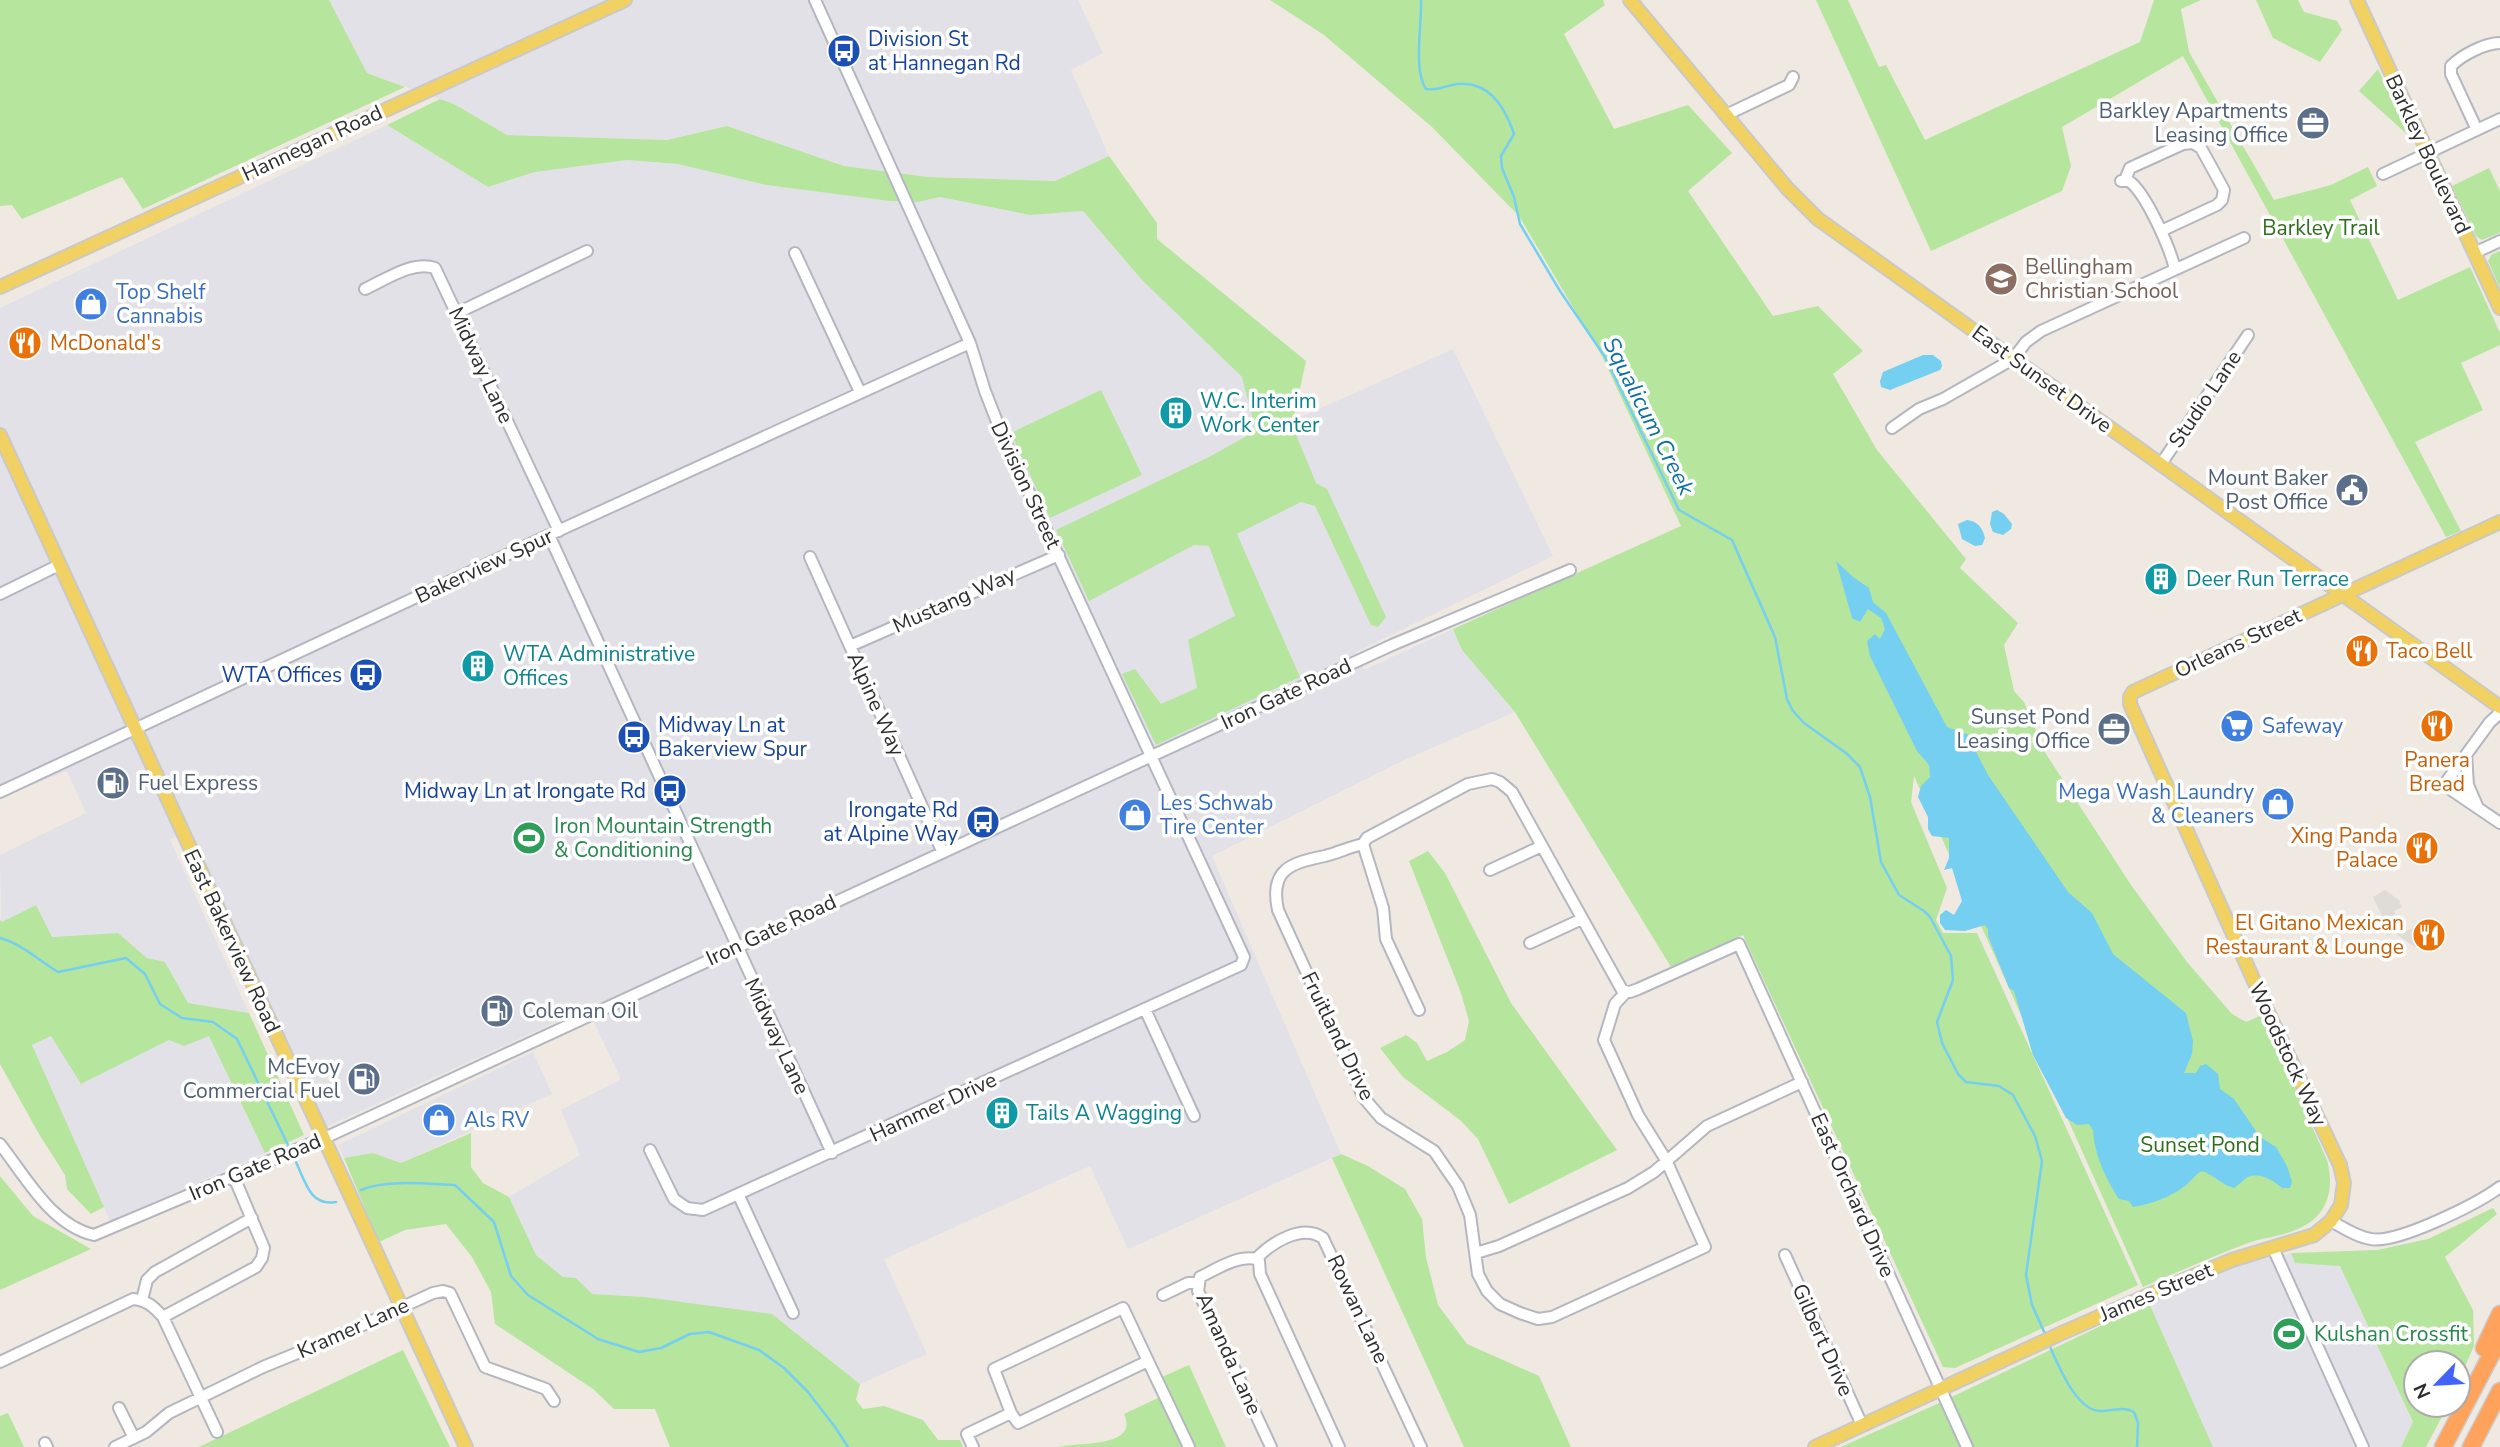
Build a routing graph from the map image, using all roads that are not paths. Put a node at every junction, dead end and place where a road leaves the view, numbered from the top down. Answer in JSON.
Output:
{"nodes":[{"id":1,"x":625,"y":0,"type":"edge"},
{"id":2,"x":815,"y":0,"type":"edge"},
{"id":3,"x":1630,"y":0,"type":"edge"},
{"id":4,"x":2357,"y":0,"type":"edge"},
{"id":5,"x":2500,"y":43,"type":"edge"},
{"id":6,"x":1793,"y":77,"type":"dead end"},
{"id":7,"x":1726,"y":115,"type":"junction"},
{"id":8,"x":2500,"y":119,"type":"edge"},
{"id":9,"x":2477,"y":130,"type":"junction"},
{"id":10,"x":2428,"y":153,"type":"junction"},
{"id":11,"x":2383,"y":174,"type":"dead end"},
{"id":12,"x":2161,"y":231,"type":"junction"},
{"id":13,"x":2244,"y":238,"type":"dead end"},
{"id":14,"x":2500,"y":241,"type":"edge"},
{"id":15,"x":587,"y":251,"type":"dead end"},
{"id":16,"x":795,"y":253,"type":"dead end"},
{"id":17,"x":2474,"y":253,"type":"junction"},
{"id":18,"x":2175,"y":269,"type":"junction"},
{"id":19,"x":0,"y":287,"type":"edge"},
{"id":20,"x":365,"y":289,"type":"dead end"},
{"id":21,"x":2500,"y":308,"type":"edge"},
{"id":22,"x":457,"y":313,"type":"junction"},
{"id":23,"x":2248,"y":335,"type":"dead end"},
{"id":24,"x":970,"y":343,"type":"junction"},
{"id":25,"x":2013,"y":359,"type":"junction"},
{"id":26,"x":860,"y":392,"type":"junction"},
{"id":27,"x":1892,"y":428,"type":"dead end"},
{"id":28,"x":0,"y":435,"type":"edge"},
{"id":29,"x":2161,"y":464,"type":"junction"},
{"id":30,"x":2500,"y":522,"type":"edge"},
{"id":31,"x":554,"y":533,"type":"junction"},
{"id":32,"x":1059,"y":555,"type":"junction"},
{"id":33,"x":810,"y":557,"type":"dead end"},
{"id":34,"x":59,"y":565,"type":"junction"},
{"id":35,"x":1570,"y":570,"type":"dead end"},
{"id":36,"x":0,"y":594,"type":"edge"},
{"id":37,"x":2342,"y":595,"type":"junction"},
{"id":38,"x":850,"y":646,"type":"junction"},
{"id":39,"x":2130,"y":696,"type":"joint"},
{"id":40,"x":2500,"y":707,"type":"edge"},
{"id":41,"x":2500,"y":713,"type":"edge"},
{"id":42,"x":135,"y":728,"type":"junction"},
{"id":43,"x":1153,"y":755,"type":"junction"},
{"id":44,"x":2466,"y":755,"type":"junction"},
{"id":45,"x":0,"y":792,"type":"edge"},
{"id":46,"x":2479,"y":811,"type":"junction"},
{"id":47,"x":2500,"y":823,"type":"edge"},
{"id":48,"x":1363,"y":844,"type":"junction"},
{"id":49,"x":1542,"y":846,"type":"junction"},
{"id":50,"x":942,"y":851,"type":"junction"},
{"id":51,"x":1490,"y":870,"type":"dead end"},
{"id":52,"x":1582,"y":919,"type":"junction"},
{"id":53,"x":1530,"y":943,"type":"dead end"},
{"id":54,"x":735,"y":947,"type":"junction"},
{"id":55,"x":1241,"y":965,"type":"joint"},
{"id":56,"x":1626,"y":992,"type":"junction"},
{"id":57,"x":1145,"y":1009,"type":"junction"},
{"id":58,"x":1419,"y":1010,"type":"dead end"},
{"id":59,"x":1802,"y":1082,"type":"junction"},
{"id":60,"x":1195,"y":1116,"type":"dead end"},
{"id":61,"x":323,"y":1138,"type":"junction"},
{"id":62,"x":0,"y":1144,"type":"edge"},
{"id":63,"x":650,"y":1150,"type":"dead end"},
{"id":64,"x":832,"y":1153,"type":"junction"},
{"id":65,"x":1666,"y":1160,"type":"junction"},
{"id":66,"x":234,"y":1177,"type":"junction"},
{"id":67,"x":2500,"y":1187,"type":"edge"},
{"id":68,"x":739,"y":1196,"type":"junction"},
{"id":69,"x":252,"y":1217,"type":"junction"},
{"id":70,"x":2331,"y":1221,"type":"junction"},
{"id":71,"x":2273,"y":1248,"type":"junction"},
{"id":72,"x":1476,"y":1254,"type":"junction"},
{"id":73,"x":1785,"y":1255,"type":"dead end"},
{"id":74,"x":1256,"y":1259,"type":"junction"},
{"id":75,"x":1199,"y":1283,"type":"junction"},
{"id":76,"x":1163,"y":1295,"type":"dead end"},
{"id":77,"x":142,"y":1300,"type":"junction"},
{"id":78,"x":402,"y":1306,"type":"junction"},
{"id":79,"x":793,"y":1314,"type":"dead end"},
{"id":80,"x":2500,"y":1314,"type":"edge"},
{"id":81,"x":163,"y":1317,"type":"junction"},
{"id":82,"x":2500,"y":1338,"type":"edge"},
{"id":83,"x":1148,"y":1361,"type":"junction"},
{"id":84,"x":0,"y":1362,"type":"edge"},
{"id":85,"x":2472,"y":1374,"type":"edge"},
{"id":86,"x":1940,"y":1390,"type":"junction"},
{"id":87,"x":2472,"y":1391,"type":"edge"},
{"id":88,"x":2500,"y":1391,"type":"edge"},
{"id":89,"x":201,"y":1397,"type":"junction"},
{"id":90,"x":554,"y":1401,"type":"dead end"},
{"id":91,"x":119,"y":1408,"type":"dead end"},
{"id":92,"x":1012,"y":1413,"type":"junction"},
{"id":93,"x":2457,"y":1419,"type":"edge"},
{"id":94,"x":1862,"y":1425,"type":"junction"},
{"id":95,"x":217,"y":1432,"type":"dead end"},
{"id":96,"x":134,"y":1438,"type":"junction"},
{"id":97,"x":116,"y":1447,"type":"edge"},
{"id":98,"x":466,"y":1447,"type":"edge"},
{"id":99,"x":973,"y":1447,"type":"edge"},
{"id":100,"x":1189,"y":1447,"type":"edge"},
{"id":101,"x":1271,"y":1447,"type":"edge"},
{"id":102,"x":1339,"y":1447,"type":"edge"},
{"id":103,"x":1421,"y":1447,"type":"edge"},
{"id":104,"x":1815,"y":1447,"type":"edge"},
{"id":105,"x":1967,"y":1447,"type":"edge"},
{"id":106,"x":2363,"y":1447,"type":"edge"},
{"id":107,"x":2443,"y":1447,"type":"edge"},
{"id":108,"x":2471,"y":1447,"type":"edge"}],
"edges":[{"from":1,"to":19,"type":"main road","name":"Hannegan Road"},
{"from":2,"to":24,"type":"street","name":"Division Street"},
{"from":3,"to":7,"type":"main road","name":"East Sunset Drive"},
{"from":4,"to":10,"type":"main road","name":"Barkley Boulevard"},
{"from":5,"to":9,"type":"street"},
{"from":6,"to":7,"type":"street"},
{"from":7,"to":25,"type":"main road","name":"East Sunset Drive"},
{"from":8,"to":9,"type":"street"},
{"from":9,"to":10,"type":"street"},
{"from":10,"to":11,"type":"street"},
{"from":10,"to":17,"type":"main road","name":"Barkley Boulevard"},
{"from":12,"to":12,"type":"street"},
{"from":12,"to":18,"type":"street"},
{"from":13,"to":18,"type":"street"},
{"from":14,"to":17,"type":"street"},
{"from":15,"to":22,"type":"street"},
{"from":16,"to":26,"type":"street"},
{"from":17,"to":21,"type":"main road","name":"Barkley Boulevard"},
{"from":18,"to":25,"type":"street"},
{"from":20,"to":22,"type":"street","name":"Midway Lane"},
{"from":22,"to":31,"type":"street","name":"Midway Lane"},
{"from":23,"to":29,"type":"street","name":"Studio Lane"},
{"from":24,"to":26,"type":"street","name":"Bakerview Spur"},
{"from":24,"to":32,"type":"street","name":"Division Street"},
{"from":25,"to":27,"type":"street"},
{"from":25,"to":29,"type":"main road","name":"East Sunset Drive"},
{"from":26,"to":31,"type":"street","name":"Bakerview Spur"},
{"from":28,"to":34,"type":"main road","name":"East Bakerview Road"},
{"from":29,"to":37,"type":"main road","name":"East Sunset Drive"},
{"from":30,"to":37,"type":"main road","name":"Orleans Street"},
{"from":31,"to":42,"type":"street","name":"Bakerview Spur"},
{"from":31,"to":54,"type":"street","name":"Midway Lane"},
{"from":32,"to":38,"type":"street","name":"Mustang Way"},
{"from":32,"to":43,"type":"street","name":"Division Street"},
{"from":33,"to":38,"type":"street","name":"Alpine Way"},
{"from":34,"to":36,"type":"street"},
{"from":34,"to":42,"type":"main road","name":"East Bakerview Road"},
{"from":35,"to":43,"type":"street","name":"Iron Gate Road"},
{"from":37,"to":39,"type":"main road","name":"Orleans Street"},
{"from":37,"to":40,"type":"main road","name":"East Sunset Drive"},
{"from":38,"to":50,"type":"street","name":"Alpine Way"},
{"from":39,"to":70,"type":"main road","name":"Woodstock Way"},
{"from":41,"to":44,"type":"street"},
{"from":42,"to":45,"type":"street","name":"Bakerview Spur"},
{"from":42,"to":61,"type":"main road","name":"East Bakerview Road"},
{"from":43,"to":50,"type":"street","name":"Iron Gate Road"},
{"from":43,"to":55,"type":"street","name":"Division Street"},
{"from":44,"to":46,"type":"street"},
{"from":44,"to":46,"type":"street"},
{"from":46,"to":47,"type":"street"},
{"from":48,"to":49,"type":"street","name":"Fruitland Drive"},
{"from":48,"to":58,"type":"street"},
{"from":48,"to":72,"type":"street","name":"Fruitland Drive"},
{"from":49,"to":51,"type":"street"},
{"from":49,"to":52,"type":"street","name":"Fruitland Drive"},
{"from":50,"to":54,"type":"street","name":"Iron Gate Road"},
{"from":52,"to":53,"type":"street"},
{"from":52,"to":56,"type":"street","name":"Fruitland Drive"},
{"from":54,"to":61,"type":"street","name":"Iron Gate Road"},
{"from":54,"to":64,"type":"street","name":"Midway Lane"},
{"from":55,"to":57,"type":"street","name":"Hammer Drive"},
{"from":56,"to":59,"type":"street","name":"East Orchard Drive"},
{"from":56,"to":65,"type":"street","name":"Fruitland Drive"},
{"from":57,"to":60,"type":"street"},
{"from":57,"to":64,"type":"street","name":"Hammer Drive"},
{"from":59,"to":65,"type":"street"},
{"from":59,"to":86,"type":"street","name":"East Orchard Drive"},
{"from":61,"to":66,"type":"street","name":"Iron Gate Road"},
{"from":61,"to":78,"type":"main road","name":"East Bakerview Road"},
{"from":62,"to":66,"type":"street","name":"Iron Gate Road"},
{"from":63,"to":68,"type":"street","name":"Hammer Drive"},
{"from":64,"to":68,"type":"street","name":"Hammer Drive"},
{"from":65,"to":72,"type":"street"},
{"from":65,"to":72,"type":"street","name":"Fruitland Drive"},
{"from":66,"to":69,"type":"street"},
{"from":67,"to":70,"type":"street"},
{"from":68,"to":79,"type":"street"},
{"from":69,"to":77,"type":"street"},
{"from":69,"to":81,"type":"street"},
{"from":70,"to":71,"type":"main road","name":"James Street"},
{"from":71,"to":86,"type":"main road","name":"James Street"},
{"from":71,"to":106,"type":"street"},
{"from":73,"to":94,"type":"street","name":"Gilbert Drive"},
{"from":74,"to":75,"type":"street","name":"Amanda Lane"},
{"from":74,"to":102,"type":"street"},
{"from":74,"to":103,"type":"street","name":"Rowan Lane"},
{"from":75,"to":76,"type":"street"},
{"from":75,"to":101,"type":"street","name":"Amanda Lane"},
{"from":77,"to":81,"type":"street"},
{"from":77,"to":84,"type":"street"},
{"from":78,"to":89,"type":"street","name":"Kramer Lane"},
{"from":78,"to":90,"type":"street","name":"Kramer Lane"},
{"from":78,"to":98,"type":"main road","name":"East Bakerview Road"},
{"from":80,"to":85,"type":"highway"},
{"from":81,"to":89,"type":"street"},
{"from":82,"to":87,"type":"highway"},
{"from":83,"to":92,"type":"street"},
{"from":83,"to":92,"type":"street"},
{"from":83,"to":100,"type":"street"},
{"from":86,"to":94,"type":"main road","name":"James Street"},
{"from":86,"to":105,"type":"street","name":"East Orchard Drive"},
{"from":88,"to":108,"type":"highway"},
{"from":89,"to":95,"type":"street"},
{"from":89,"to":96,"type":"street","name":"Kramer Lane"},
{"from":91,"to":96,"type":"street"},
{"from":92,"to":99,"type":"street"},
{"from":93,"to":107,"type":"highway"},
{"from":94,"to":104,"type":"main road","name":"James Street"},
{"from":96,"to":97,"type":"street","name":"Kramer Lane"}]}
